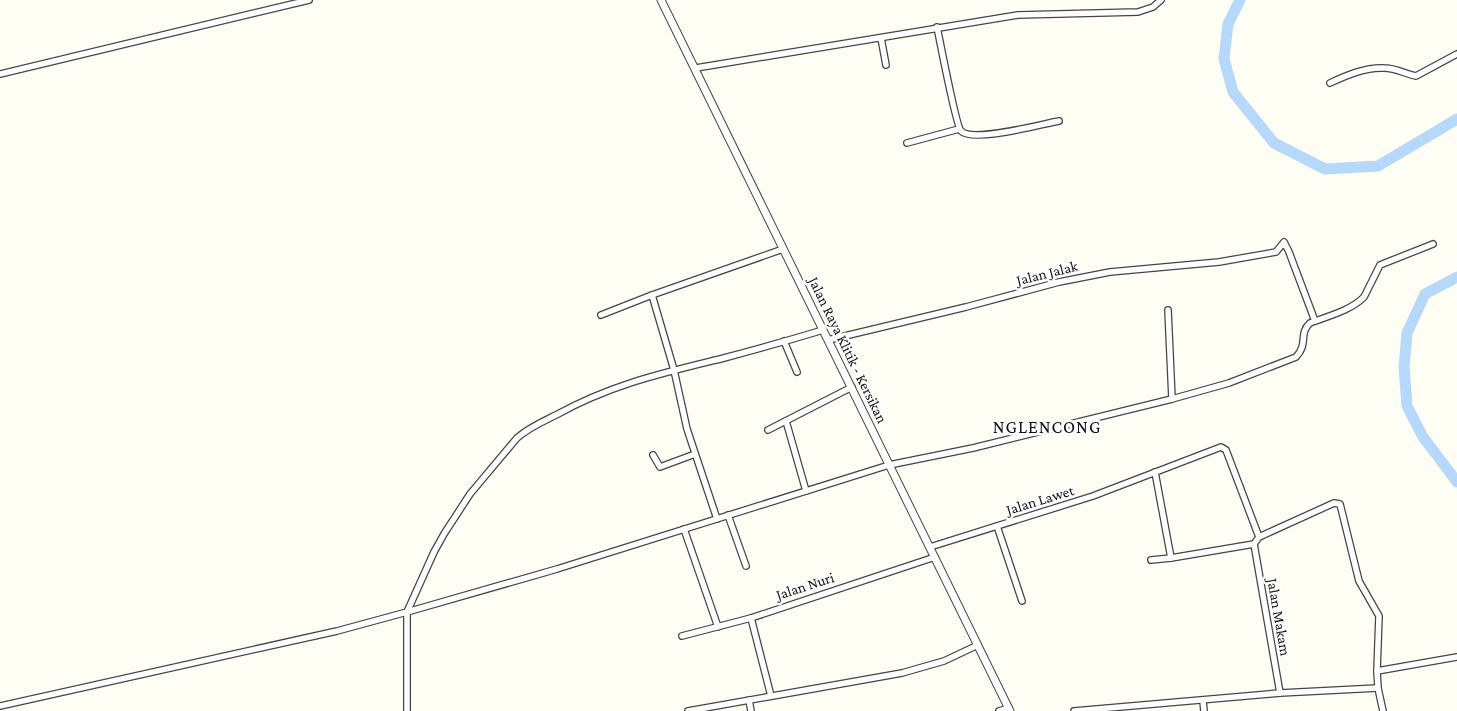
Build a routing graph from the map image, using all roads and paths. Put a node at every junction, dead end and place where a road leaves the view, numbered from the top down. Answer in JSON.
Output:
{"nodes":[{"id":1,"x":309,"y":0,"type":"edge"},
{"id":2,"x":662,"y":0,"type":"edge"},
{"id":3,"x":1161,"y":0,"type":"edge"},
{"id":4,"x":938,"y":27,"type":"junction"},
{"id":5,"x":880,"y":38,"type":"junction"},
{"id":6,"x":1457,"y":54,"type":"edge"},
{"id":7,"x":886,"y":65,"type":"dead end"},
{"id":8,"x":696,"y":68,"type":"junction"},
{"id":9,"x":0,"y":74,"type":"edge"},
{"id":10,"x":1330,"y":83,"type":"dead end"},
{"id":11,"x":1059,"y":121,"type":"dead end"},
{"id":12,"x":960,"y":129,"type":"junction"},
{"id":13,"x":906,"y":143,"type":"dead end"},
{"id":14,"x":1433,"y":244,"type":"dead end"},
{"id":15,"x":783,"y":249,"type":"junction"},
{"id":16,"x":652,"y":295,"type":"junction"},
{"id":17,"x":1168,"y":310,"type":"dead end"},
{"id":18,"x":602,"y":315,"type":"dead end"},
{"id":19,"x":1315,"y":321,"type":"junction"},
{"id":20,"x":823,"y":330,"type":"junction"},
{"id":21,"x":828,"y":340,"type":"junction"},
{"id":22,"x":784,"y":341,"type":"junction"},
{"id":23,"x":674,"y":370,"type":"junction"},
{"id":24,"x":797,"y":372,"type":"dead end"},
{"id":25,"x":852,"y":387,"type":"junction"},
{"id":26,"x":1172,"y":399,"type":"junction"},
{"id":27,"x":786,"y":421,"type":"junction"},
{"id":28,"x":768,"y":430,"type":"dead end"},
{"id":29,"x":695,"y":454,"type":"junction"},
{"id":30,"x":653,"y":455,"type":"dead end"},
{"id":31,"x":889,"y":466,"type":"junction"},
{"id":32,"x":1155,"y":472,"type":"junction"},
{"id":33,"x":806,"y":491,"type":"junction"},
{"id":34,"x":728,"y":516,"type":"junction"},
{"id":35,"x":716,"y":519,"type":"junction"},
{"id":36,"x":997,"y":526,"type":"junction"},
{"id":37,"x":684,"y":529,"type":"junction"},
{"id":38,"x":1259,"y":538,"type":"junction"},
{"id":39,"x":1254,"y":544,"type":"junction"},
{"id":40,"x":930,"y":547,"type":"junction"},
{"id":41,"x":935,"y":557,"type":"junction"},
{"id":42,"x":1171,"y":558,"type":"junction"},
{"id":43,"x":1152,"y":560,"type":"dead end"},
{"id":44,"x":746,"y":566,"type":"dead end"},
{"id":45,"x":1022,"y":601,"type":"dead end"},
{"id":46,"x":407,"y":612,"type":"junction"},
{"id":47,"x":751,"y":618,"type":"junction"},
{"id":48,"x":718,"y":627,"type":"junction"},
{"id":49,"x":682,"y":636,"type":"dead end"},
{"id":50,"x":978,"y":645,"type":"junction"},
{"id":51,"x":1457,"y":657,"type":"edge"},
{"id":52,"x":1377,"y":672,"type":"junction"},
{"id":53,"x":1378,"y":688,"type":"junction"},
{"id":54,"x":1280,"y":694,"type":"junction"},
{"id":55,"x":771,"y":696,"type":"junction"},
{"id":56,"x":750,"y":700,"type":"junction"},
{"id":57,"x":1203,"y":701,"type":"junction"},
{"id":58,"x":0,"y":706,"type":"edge"},
{"id":59,"x":1009,"y":709,"type":"edge"},
{"id":60,"x":407,"y":711,"type":"edge"},
{"id":61,"x":688,"y":711,"type":"edge"},
{"id":62,"x":751,"y":711,"type":"edge"},
{"id":63,"x":999,"y":711,"type":"edge"},
{"id":64,"x":1074,"y":711,"type":"edge"},
{"id":65,"x":1204,"y":711,"type":"edge"},
{"id":66,"x":1383,"y":711,"type":"edge"}],
"edges":[{"from":1,"to":9,"type":"street"},
{"from":2,"to":8,"type":"street","name":"Jalan Raya Klitik - Kersikan"},
{"from":3,"to":4,"type":"street"},
{"from":4,"to":5,"type":"street"},
{"from":4,"to":12,"type":"street"},
{"from":5,"to":7,"type":"street"},
{"from":5,"to":8,"type":"street"},
{"from":6,"to":10,"type":"street"},
{"from":8,"to":15,"type":"street","name":"Jalan Raya Klitik - Kersikan"},
{"from":11,"to":12,"type":"street"},
{"from":12,"to":13,"type":"street"},
{"from":14,"to":19,"type":"street"},
{"from":15,"to":16,"type":"street"},
{"from":15,"to":20,"type":"street","name":"Jalan Raya Klitik - Kersikan"},
{"from":16,"to":18,"type":"street"},
{"from":16,"to":23,"type":"street"},
{"from":17,"to":26,"type":"street"},
{"from":19,"to":21,"type":"street","name":"Jalan Jalak"},
{"from":19,"to":26,"type":"street"},
{"from":20,"to":21,"type":"street","name":"Jalan Raya Klitik - Kersikan"},
{"from":20,"to":22,"type":"street"},
{"from":21,"to":25,"type":"street","name":"Jalan Raya Klitik - Kersikan"},
{"from":22,"to":23,"type":"street"},
{"from":22,"to":24,"type":"street"},
{"from":23,"to":29,"type":"street"},
{"from":23,"to":46,"type":"street"},
{"from":25,"to":27,"type":"street"},
{"from":25,"to":31,"type":"street","name":"Jalan Raya Klitik - Kersikan"},
{"from":26,"to":31,"type":"street"},
{"from":27,"to":28,"type":"street"},
{"from":27,"to":33,"type":"street"},
{"from":29,"to":30,"type":"street"},
{"from":29,"to":35,"type":"street"},
{"from":31,"to":33,"type":"street"},
{"from":31,"to":40,"type":"street","name":"Jalan Raya Klitik - Kersikan"},
{"from":32,"to":36,"type":"street","name":"Jalan Lawet"},
{"from":32,"to":38,"type":"street","name":"Jalan Lawet"},
{"from":32,"to":42,"type":"street"},
{"from":33,"to":34,"type":"street"},
{"from":34,"to":35,"type":"street"},
{"from":34,"to":44,"type":"street"},
{"from":35,"to":37,"type":"street"},
{"from":36,"to":40,"type":"street","name":"Jalan Lawet"},
{"from":36,"to":45,"type":"street"},
{"from":37,"to":46,"type":"street"},
{"from":37,"to":48,"type":"street"},
{"from":38,"to":39,"type":"street"},
{"from":38,"to":52,"type":"street"},
{"from":39,"to":42,"type":"street"},
{"from":39,"to":54,"type":"street","name":"Jalan Makam"},
{"from":40,"to":41,"type":"street","name":"Jalan Raya Klitik - Kersikan"},
{"from":41,"to":47,"type":"street","name":"Jalan Nuri"},
{"from":41,"to":50,"type":"street","name":"Jalan Raya Klitik - Kersikan"},
{"from":42,"to":43,"type":"street"},
{"from":46,"to":58,"type":"street"},
{"from":46,"to":60,"type":"street"},
{"from":47,"to":48,"type":"street","name":"Jalan Nuri"},
{"from":47,"to":55,"type":"street"},
{"from":48,"to":49,"type":"street","name":"Jalan Nuri"},
{"from":50,"to":55,"type":"street"},
{"from":50,"to":59,"type":"street","name":"Jalan Raya Klitik - Kersikan"},
{"from":51,"to":52,"type":"street"},
{"from":52,"to":53,"type":"street"},
{"from":53,"to":54,"type":"street"},
{"from":53,"to":66,"type":"street"},
{"from":54,"to":57,"type":"street"},
{"from":55,"to":56,"type":"street"},
{"from":56,"to":61,"type":"street"},
{"from":56,"to":62,"type":"street"},
{"from":57,"to":64,"type":"street"},
{"from":57,"to":65,"type":"street"},
{"from":59,"to":63,"type":"street"}]}
